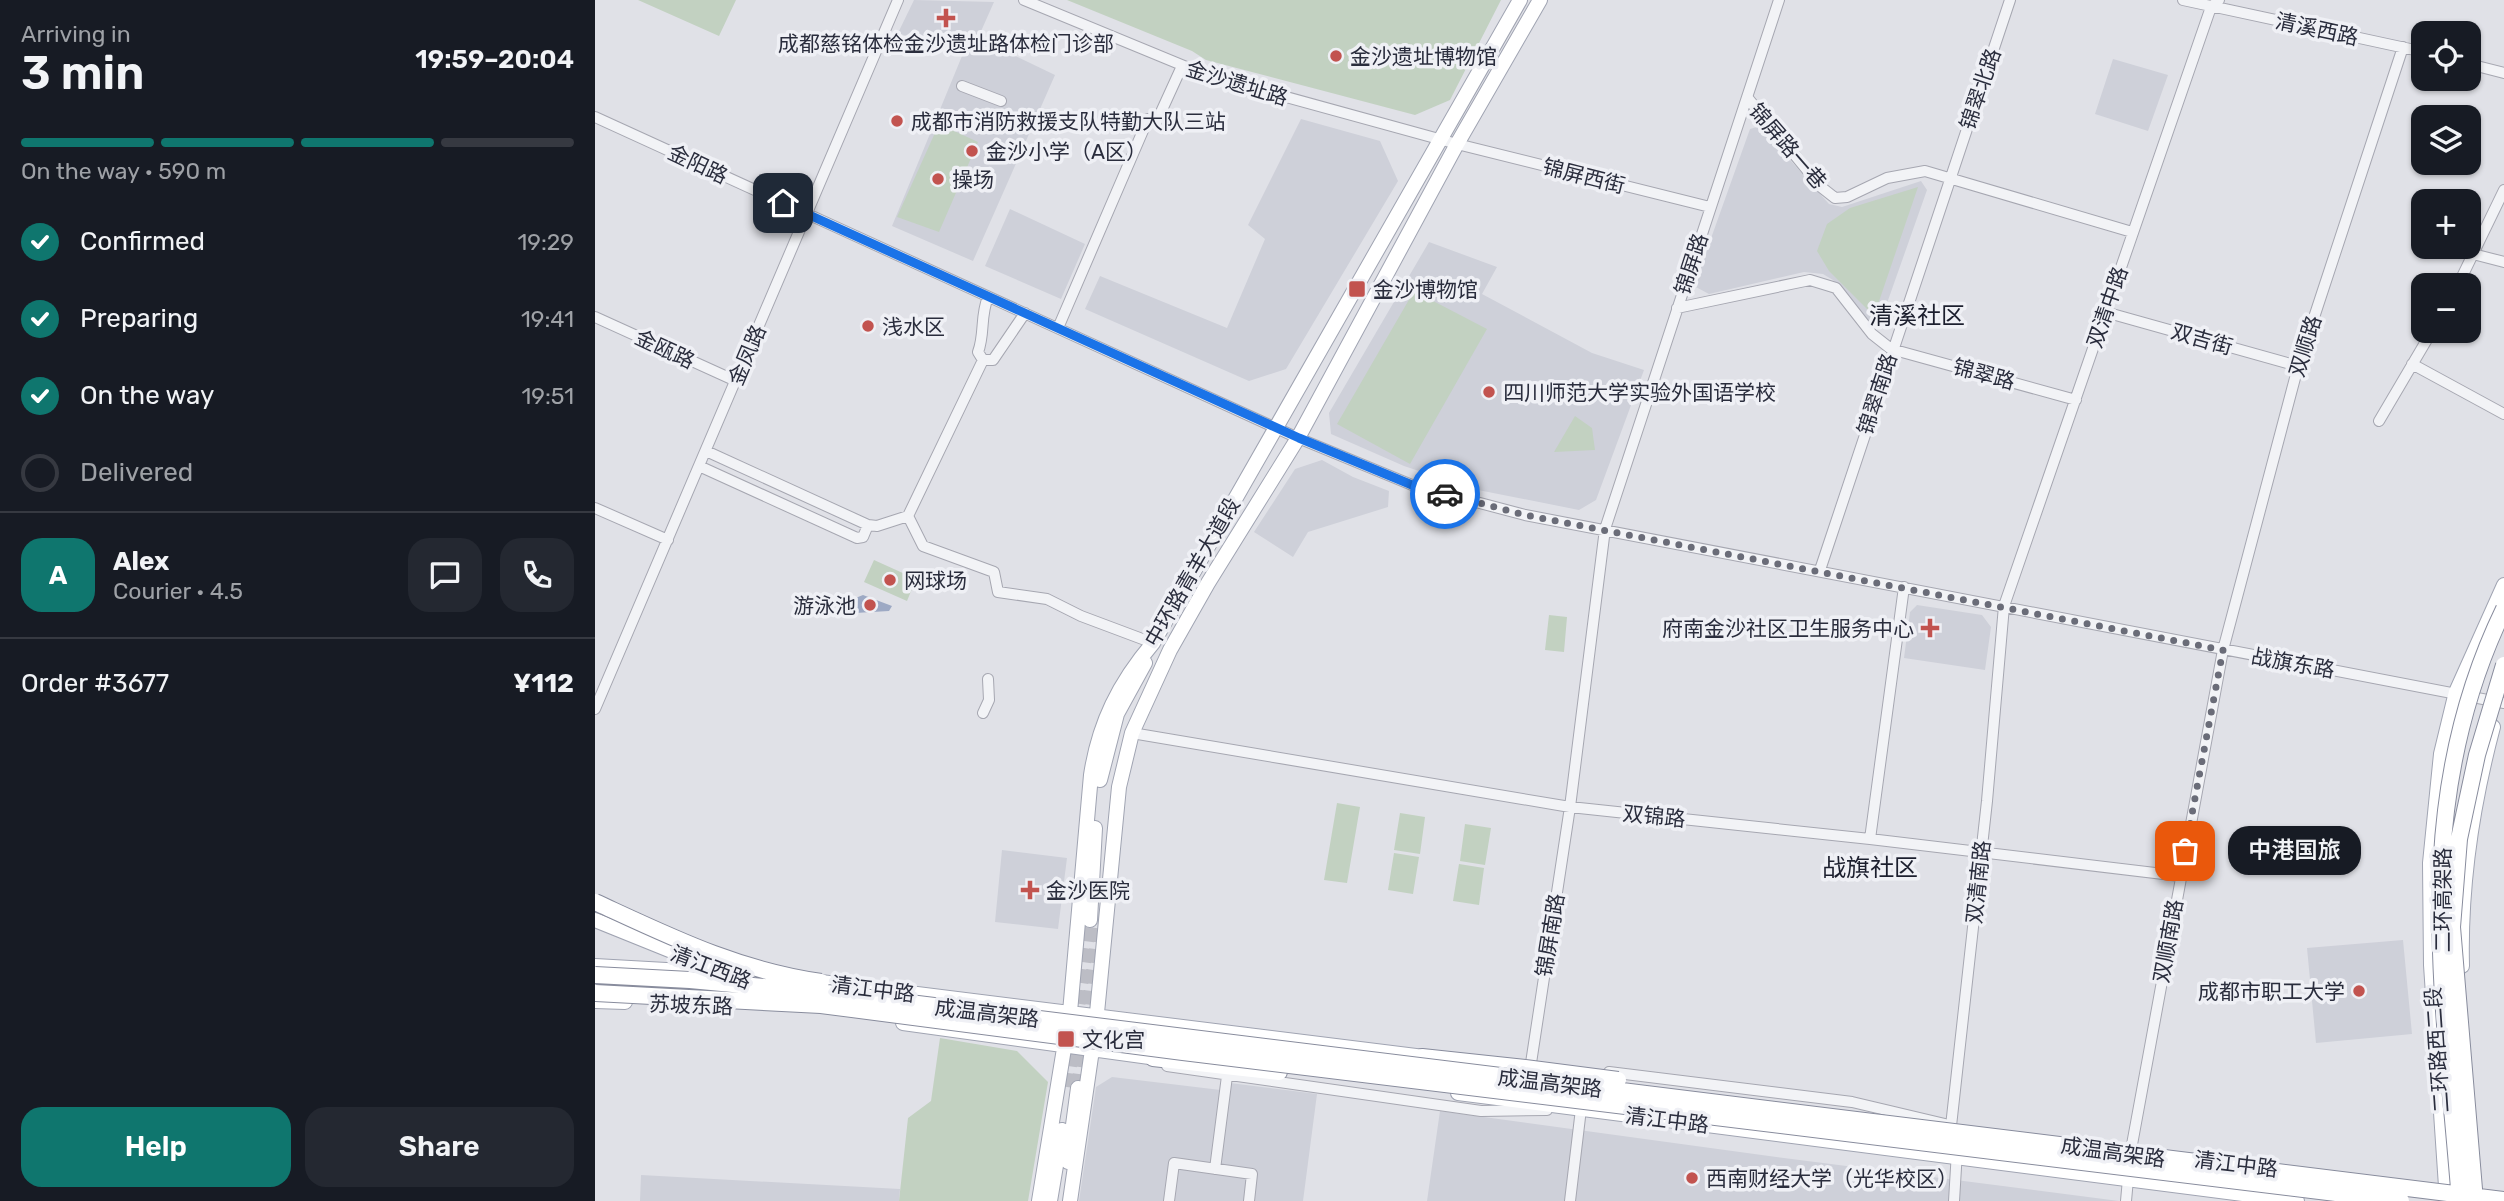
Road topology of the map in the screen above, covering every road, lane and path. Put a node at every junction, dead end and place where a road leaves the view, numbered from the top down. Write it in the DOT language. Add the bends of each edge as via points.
graph roads {
  1 [pos="898,0"];
  2 [pos="1024,0"];
  3 [pos="1520,0"];
  4 [pos="1540,0"];
  5 [pos="1779,0"];
  6 [pos="2010,0"];
  7 [pos="2183,0"];
  8 [pos="2215,4"];
  9 [pos="2403,47"];
  10 [pos="2411,49"];
  11 [pos="1182,66"];
  12 [pos="2481,67"];
  13 [pos="2504,73"];
  14 [pos="962,86"];
  15 [pos="1747,97"];
  16 [pos="1001,101"];
  17 [pos="595,117"];
  18 [pos="1450,142"];
  19 [pos="1949,178"];
  20 [pos="2504,190"];
  21 [pos="1710,207"];
  22 [pos="806,214"];
  23 [pos="2132,232"];
  24 [pos="2481,237"];
  25 [pos="2481,256"];
  26 [pos="2504,262"];
  27 [pos="988,296"];
  28 [pos="1677,308"];
  29 [pos="2105,312"];
  30 [pos="1025,313"];
  31 [pos="595,317"];
  32 [pos="1058,328"];
  33 [pos="2425,343"];
  34 [pos="1891,349"];
  35 [pos="983,360"];
  36 [pos="2412,364"];
  37 [pos="2298,366"];
  38 [pos="736,381"];
  39 [pos="2076,400"];
  40 [pos="2504,414"];
  41 [pos="2379,421"];
  42 [pos="1276,428"];
  43 [pos="1299,438"];
  44 [pos="706,451"];
  45 [pos="699,466"];
  46 [pos="595,508"];
  47 [pos="908,516"];
  48 [pos="868,525"];
  49 [pos="1605,529"];
  50 [pos="668,540"];
  51 [pos="1819,570"];
  52 [pos="2504,585"];
  53 [pos="1904,587"];
  54 [pos="2004,606"];
  55 [pos="2504,609"];
  56 [pos="1153,643"];
  57 [pos="1170,650"];
  58 [pos="2223,650"];
  59 [pos="2504,665"];
  60 [pos="988,679"];
  61 [pos="2456,692"];
  62 [pos="2503,699"];
  63 [pos="596,703"];
  64 [pos="983,713"];
  65 [pos="1132,733"];
  66 [pos="1570,807"];
  67 [pos="1870,839"];
  68 [pos="1981,852"];
  69 [pos="2180,876"];
  70 [pos="595,902"];
  71 [pos="595,908"];
  72 [pos="595,920"];
  73 [pos="595,966"];
  74 [pos="725,973"];
  75 [pos="595,975"];
  76 [pos="781,977"];
  77 [pos="595,993"];
  78 [pos="595,1001"];
  79 [pos="918,1004"];
  80 [pos="1070,1012"];
  81 [pos="829,1013"];
  82 [pos="1097,1016"];
  83 [pos="1065,1045"];
  84 [pos="1093,1050"];
  85 [pos="1110,1052"];
  86 [pos="1422,1057"];
  87 [pos="1153,1058"];
  88 [pos="1528,1066"];
  89 [pos="1227,1076"];
  90 [pos="1580,1107"];
  91 [pos="1914,1125"];
  92 [pos="1951,1126"];
  93 [pos="2131,1150"];
  94 [pos="1959,1157"];
  95 [pos="2103,1164"];
  96 [pos="1215,1169"];
  97 [pos="2128,1179"];
  98 [pos="2447,1196"];
  99 [pos="2504,1198"];
  100 [pos="2478,1199"];
  101 [pos="1039,1201"];
  102 [pos="1050,1201"];
  103 [pos="1061,1201"];
  104 [pos="1070,1201"];
  105 [pos="1169,1201"];
  106 [pos="1248,1201"];
  107 [pos="1570,1201"];
  108 [pos="1954,1201"];
  109 [pos="2126,1201"];
  110 [pos="2297,1201"];
  111 [pos="2318,1201"];
  112 [pos="2401,1201"];
  113 [pos="2460,1201"];
  1 -- 22 [label="street, 金凤路"];
  2 -- 11 [label="street, 金沙遗址路"];
  3 -- 18 [label="main road, 中环路青羊大道段"];
  4 -- 18 [label="main road, 中环路青羊大道段"];
  5 -- 15 [label="street, 锦屏路"];
  6 -- 19 [label="street, 锦翠北路"];
  7 -- 8 [label="street, 清溪西路"];
  8 -- 9 [label="street, 清溪西路"];
  8 -- 23 [label="street, 双清中路"];
  9 -- 10 [label="street, 清溪西路"];
  9 -- 37 [label="street, 双顺路"];
  11 -- 18 [label="street, 金沙遗址路"];
  11 -- 32 [label="street" via="1156,123 1148,119"];
  12 -- 13 [label="street"];
  14 -- 16 [label="street"];
  15 -- 19 [label="street, 锦屏路一巷" via="1835,198 1906,173 1925,171"];
  15 -- 21 [label="street, 锦屏路"];
  17 -- 22 [label="street, 金阳路"];
  18 -- 21 [label="street, 锦屏西街"];
  18 -- 42 [label="main road, 中环路青羊大道段"];
  18 -- 43 [label="main road, 中环路青羊大道段"];
  19 -- 23 [label="street"];
  19 -- 34 [label="street, 锦翠南路"];
  20 -- 24 [label="street"];
  21 -- 28 [label="street, 锦屏路"];
  22 -- 27 [label="street, 金阳路"];
  22 -- 38 [label="street, 金凤路"];
  23 -- 29 [label="street, 双清中路"];
  25 -- 26 [label="street"];
  27 -- 30 [label="street, 金阳路"];
  27 -- 35 [label="street" via="978,352"];
  28 -- 34 [label="street" via="1810,280 1836,288 1872,334"];
  28 -- 49 [label="street, 锦屏路"];
  29 -- 37 [label="street, 双吉街"];
  29 -- 39 [label="street, 双清中路"];
  30 -- 32 [label="street, 金阳路"];
  30 -- 35 [label="street" via="993,360"];
  31 -- 38 [label="street, 金瓯路"];
  32 -- 42 [label="street, 金阳路"];
  33 -- 36 [label="street"];
  34 -- 39 [label="street, 锦翠路"];
  34 -- 51 [label="street, 锦翠南路"];
  35 -- 47 [label="street"];
  36 -- 40 [label="street"];
  36 -- 41 [label="street"];
  37 -- 58 [label="street, 双顺路"];
  38 -- 44 [label="street, 金凤路"];
  39 -- 54 [label="street, 双清中路"];
  42 -- 43 [label="street, 金阳路"];
  42 -- 56 [label="main road, 中环路青羊大道段"];
  43 -- 49 [label="street, 金阳路" via="1412,485 1525,515"];
  43 -- 57 [label="main road, 中环路青羊大道段"];
  44 -- 45 [label="street, 金凤路"];
  44 -- 48 [label="street"];
  45 -- 48 [label="street" via="857,538 863,537"];
  45 -- 50 [label="street, 金凤路"];
  46 -- 50 [label="street"];
  47 -- 48 [label="street"];
  47 -- 56 [label="street" via="923,546 994,572 998,592 1047,599"];
  49 -- 51 [label="street, 战旗东路"];
  49 -- 66 [label="street, 锦屏路"];
  50 -- 63 [label="street, 金凤路"];
  51 -- 53 [label="street, 战旗东路"];
  52 -- 61 [label="main road, 二环路西二段"];
  53 -- 54 [label="street, 战旗东路"];
  53 -- 67 [label="street"];
  54 -- 58 [label="street, 战旗东路"];
  54 -- 68 [label="street, 双清南路"];
  55 -- 113 [label="highway, 二环高架路, bridge" via="2461,719 2443,824 2439,906"];
  56 -- 57 [label="main road" via="1117,714 1105,750 1097,806 1095,921 1115,758 1140,693"];
  56 -- 80 [label="main road, 中环路青羊大道段" via="1118,690 1095,749"];
  57 -- 65 [label="main road, 中环路青羊大道段"];
  58 -- 61 [label="street, 战旗东路"];
  58 -- 69 [label="street, 双顺南路"];
  59 -- 100 [label="highway, 二环高架路, bridge" via="2483,730 2465,811 2455,868 2452,927"];
  60 -- 64 [label="street" via="989,700"];
  61 -- 62 [label="street, 战旗东路"];
  61 -- 98 [label="main road, 二环路西二段" via="2441,754 2430,863 2431,965"];
  62 -- 100 [label="main road, 二环路西二段" via="2474,806 2462,903 2463,1007"];
  65 -- 66 [label="street, 双锦路"];
  65 -- 82 [label="main road, 中环路青羊大道段" via="1119,787"];
  66 -- 67 [label="street, 双锦路"];
  66 -- 88 [label="street, 锦屏南路"];
  67 -- 68 [label="street, 双锦路"];
  68 -- 69 [label="street, 双锦路"];
  68 -- 92 [label="street, 双清南路"];
  69 -- 93 [label="street, 双顺南路"];
  70 -- 79 [label="highway, bridge" via="709,955 764,973 862,988"];
  71 -- 76 [label="main road, 清江西路" via="701,954"];
  72 -- 74 [label="main road, 清江西路"];
  73 -- 74 [label="main road, 苏坡东路"];
  74 -- 76 [label="main road, 苏坡东路"];
  74 -- 81 [label="main road, 清江西路"];
  75 -- 79 [label="highway, 成温高架路, bridge" via="690,980"];
  76 -- 80 [label="main road, 清江中路"];
  77 -- 90 [label="highway, 成温高架路, bridge" via="821,1005"];
  78 -- 81 [label="main road, 苏坡东路"];
  79 -- 91 [label="highway, 成温高架路, bridge"];
  80 -- 82 [label="main road, 清江中路"];
  80 -- 83 [label="main road, 中环路青羊大道段"];
  81 -- 83 [label="main road, 清江中路"];
  82 -- 84 [label="main road, 中环路青羊大道段"];
  82 -- 86 [label="main road, 清江中路"];
  83 -- 84 [label="main road, 清江中路"];
  83 -- 101 [label="main road, 中环路青羊大道段"];
  84 -- 85 [label="main road, 清江中路"];
  84 -- 104 [label="main road, 中环路青羊大道段"];
  85 -- 87 [label="main road, 清江中路"];
  85 -- 89 [label="street"];
  86 -- 88 [label="highway"];
  86 -- 92 [label="main road, 清江中路" via="1530,1075"];
  87 -- 90 [label="highway, bridge"];
  87 -- 90 [label="main road, 清江中路"];
  88 -- 91 [label="highway, bridge" via="1793,1102"];
  88 -- 92 [label="street, 清江中路" via="1852,1101"];
  89 -- 90 [label="street" via="1481,1111"];
  89 -- 96 [label="street"];
  90 -- 94 [label="main road, 清江中路"];
  90 -- 95 [label="highway, 成温高架路, bridge"];
  90 -- 107 [label="street"];
  91 -- 99 [label="highway, 成温高架路, bridge"];
  92 -- 93 [label="main road, 清江中路"];
  92 -- 94 [label="street, 双清南路"];
  93 -- 98 [label="main road, 清江中路"];
  94 -- 97 [label="main road, 清江中路"];
  94 -- 108 [label="street"];
  95 -- 111 [label="highway, bridge" via="2149,1180"];
  95 -- 112 [label="highway, 成温高架路, bridge"];
  96 -- 105 [label="street" via="1174,1163"];
  96 -- 106 [label="street" via="1252,1174"];
  97 -- 109 [label="street"];
  97 -- 110 [label="main road, 清江中路"];
  98 -- 100 [label="main road, 清江中路"];
  99 -- 100 [label="main road, 清江中路"];
  102 -- 103 [label="main road" via="1072,1088"];
}
